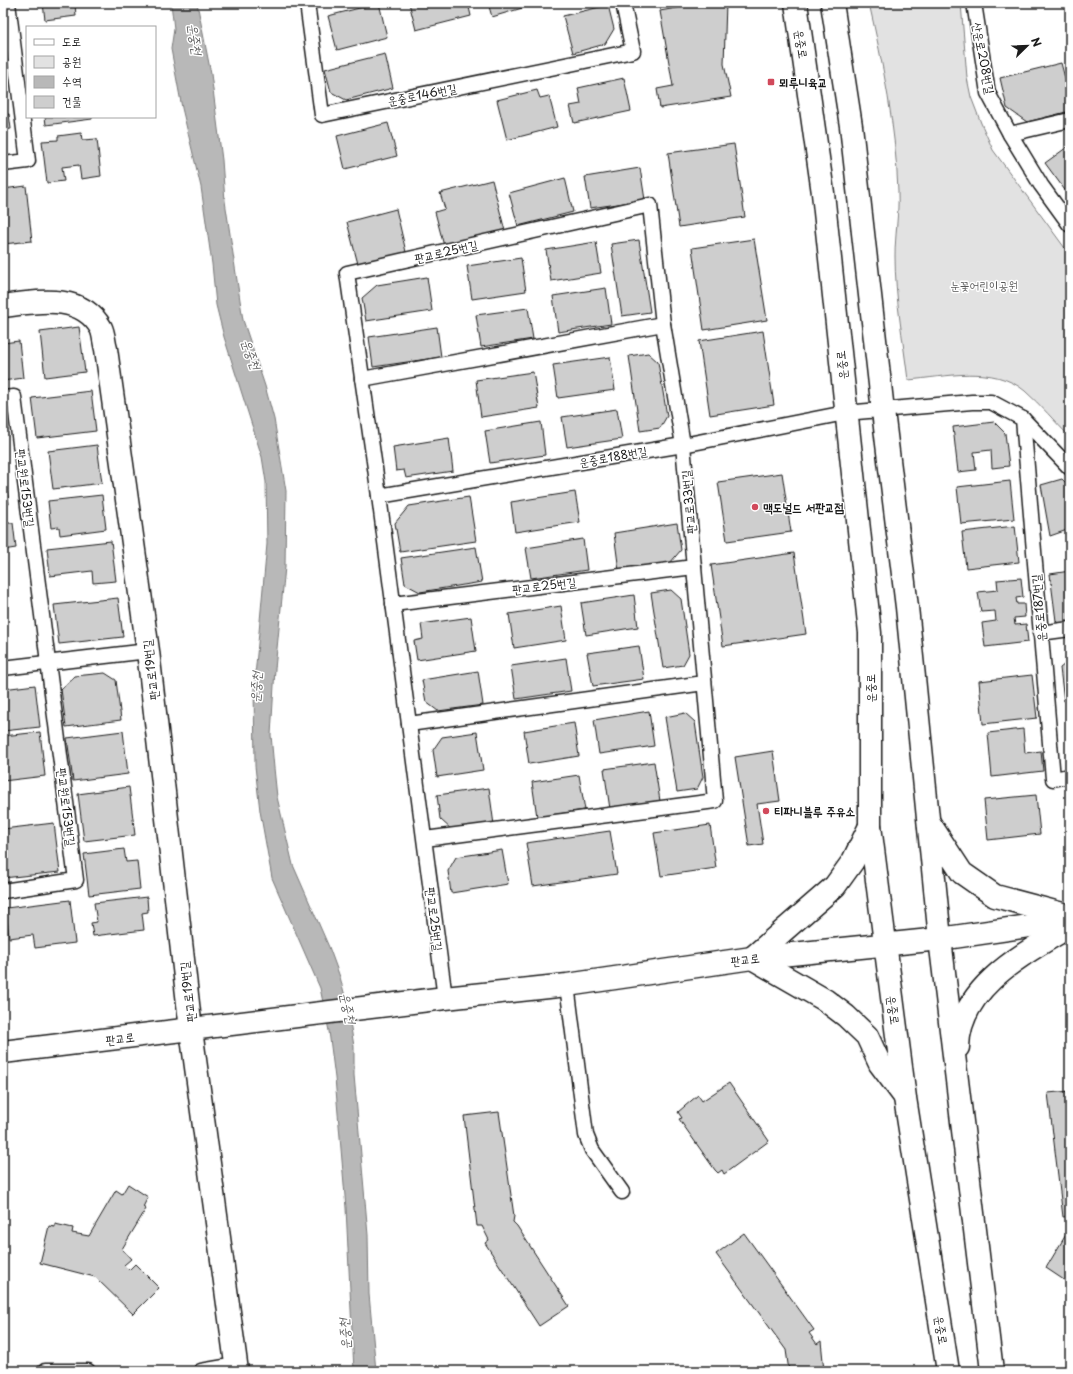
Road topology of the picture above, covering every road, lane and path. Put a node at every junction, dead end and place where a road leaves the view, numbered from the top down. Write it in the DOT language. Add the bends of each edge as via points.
graph roads {
  1 [pos="8,3"];
  2 [pos="307,3"];
  3 [pos="622,3"];
  4 [pos="796,3"];
  5 [pos="832,3"];
  6 [pos="974,3"];
  7 [pos="1070,120"];
  8 [pos="1010,134"];
  9 [pos="3,164"];
  10 [pos="650,205"];
  11 [pos="1070,225"];
  12 [pos="3,306"];
  13 [pos="663,324"];
  14 [pos="362,379"];
  15 [pos="3,398"];
  16 [pos="883,410"];
  17 [pos="845,413"];
  18 [pos="1023,420"];
  19 [pos="683,445"];
  20 [pos="1070,468"];
  21 [pos="379,496"];
  22 [pos="694,567"];
  23 [pos="393,604"];
  24 [pos="1070,629"];
  25 [pos="1040,633"];
  26 [pos="148,651"];
  27 [pos="49,661"];
  28 [pos="3,668"];
  29 [pos="704,683"];
  30 [pos="409,724"];
  31 [pos="1070,776"];
  32 [pos="928,821"];
  33 [pos="870,826"];
  34 [pos="425,839"];
  35 [pos="3,891"];
  36 [pos="1070,916"];
  37 [pos="1070,920"];
  38 [pos="1070,926"];
  39 [pos="940,938"];
  40 [pos="885,945"];
  41 [pos="752,958"];
  42 [pos="567,985"];
  43 [pos="445,998"];
  44 [pos="191,1030"];
  45 [pos="3,1052"];
  46 [pos="957,1082"];
  47 [pos="905,1098"];
  48 [pos="622,1192"];
  49 [pos="237,1368"];
  50 [pos="45,1371"];
  51 [pos="88,1371"];
  52 [pos="201,1371"];
  53 [pos="948,1371"];
  54 [pos="992,1371"];
  1 -- 9 [label="lane" via="28,160"];
  2 -- 3 [label="lane, 운중로146번길" via="322,115 633,51"];
  4 -- 17 [label="main road, 운중로" via="823,193"];
  5 -- 16 [label="main road" via="851,126"];
  6 -- 8 [label="lane, 산운로208번길" via="988,93"];
  7 -- 8 [label="lane"];
  8 -- 11 [label="lane, 산운로208번길"];
  10 -- 13 [label="lane, 판교로33번길"];
  10 -- 14 [label="lane, 판교로25번길" via="347,273"];
  12 -- 26 [label="main road, 판교로19번길" via="58,301 75,305 90,315 101,328"];
  13 -- 14 [label="lane"];
  13 -- 19 [label="lane, 판교로33번길"];
  14 -- 21 [label="lane, 판교로25번길"];
  15 -- 27 [label="lane, 판교원로153번길" via="14,397"];
  16 -- 17 [label="lane"];
  16 -- 18 [label="lane" via="991,402"];
  16 -- 32 [label="main road" via="907,607"];
  17 -- 19 [label="lane, 운중로188번길"];
  17 -- 33 [label="main road, 운중로" via="870,633"];
  18 -- 20 [label="lane"];
  18 -- 25 [label="lane, 운중로187번길"];
  19 -- 21 [label="lane, 운중로188번길"];
  19 -- 22 [label="lane, 판교로33번길"];
  21 -- 23 [label="lane, 판교로25번길"];
  22 -- 23 [label="lane, 판교로25번길"];
  22 -- 29 [label="lane, 판교로33번길"];
  23 -- 30 [label="lane, 판교로25번길"];
  24 -- 25 [label="lane"];
  25 -- 31 [label="lane, 운중로187번길" via="1053,779"];
  26 -- 27 [label="lane"];
  26 -- 44 [label="main road, 판교로19번길"];
  27 -- 28 [label="lane"];
  27 -- 35 [label="lane, 판교원로153번길" via="76,880"];
  29 -- 30 [label="lane"];
  29 -- 34 [label="lane, 판교로33번길" via="715,801"];
  30 -- 34 [label="lane, 판교로25번길"];
  32 -- 36 [label="main road" via="962,872 995,896"];
  32 -- 39 [label="main road"];
  33 -- 40 [label="main road, 운중로"];
  33 -- 41 [label="main road" via="852,861 835,886 811,904"];
  34 -- 43 [label="lane, 판교로25번길"];
  37 -- 39 [label="main road, 판교로"];
  38 -- 46 [label="main road" via="1014,960 986,984 971,1005 958,1036"];
  39 -- 40 [label="main road, 판교로"];
  39 -- 46 [label="main road"];
  40 -- 41 [label="main road, 판교로"];
  40 -- 47 [label="main road, 운중로"];
  41 -- 42 [label="main road, 판교로"];
  41 -- 47 [label="main road" via="824,1000 846,1016 867,1036 880,1064"];
  42 -- 43 [label="main road, 판교로"];
  42 -- 48 [label="lane" via="586,1135 592,1150"];
  43 -- 44 [label="main road, 판교로"];
  44 -- 45 [label="main road, 판교로"];
  44 -- 49 [label="main road, 판교로19번길"];
  46 -- 54 [label="main road"];
  47 -- 53 [label="main road, 운중로"];
  49 -- 52 [label="lane"];
  50 -- 51 [label="lane"];
}
